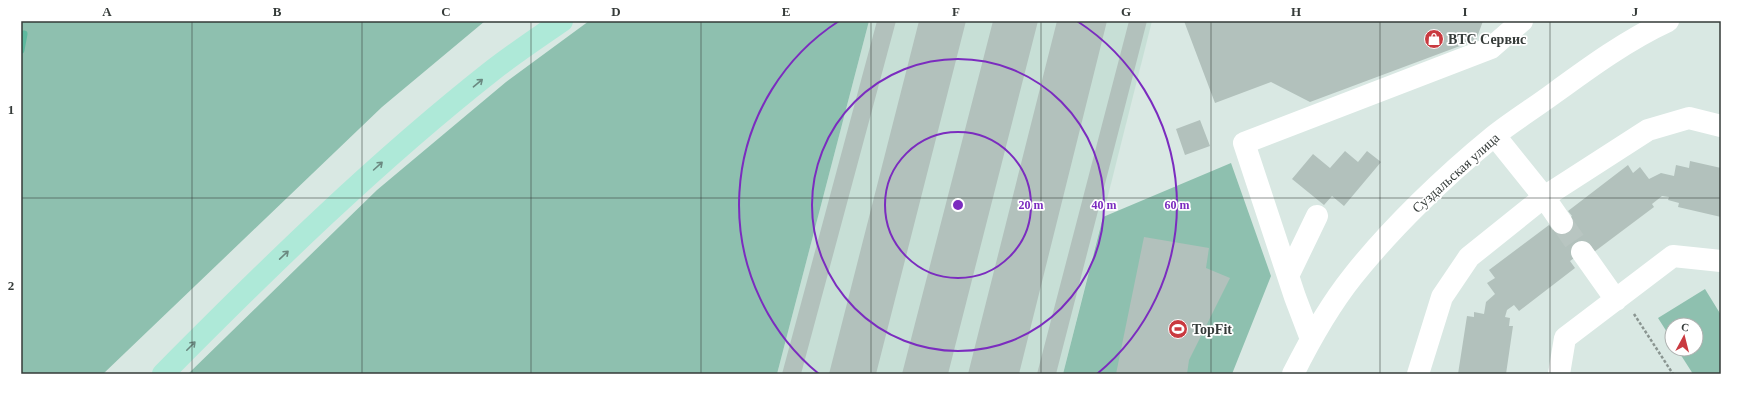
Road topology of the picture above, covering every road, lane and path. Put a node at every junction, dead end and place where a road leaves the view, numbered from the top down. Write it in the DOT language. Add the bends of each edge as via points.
graph roads {
  1 [pos="562,21"];
  2 [pos="1522,21"];
  3 [pos="1668,21"];
  4 [pos="1721,126"];
  5 [pos="1495,136"];
  6 [pos="1544,197"];
  7 [pos="1317,216"];
  8 [pos="1562,223"];
  9 [pos="1582,252"];
  10 [pos="1721,261"];
  11 [pos="1288,276"];
  12 [pos="1618,297"];
  13 [pos="1311,339"];
  14 [pos="163,374"];
  15 [pos="1293,374"];
  16 [pos="1418,374"];
  17 [pos="1559,374"];
  18 [pos="1673,374"];
  14 -- 1 [label="main road, one-way" via="228,308 378,166 494,70"];
  2 -- 11 [label="street" via="1491,48 1244,143"];
  3 -- 5 [label="street, Суздальская улица" via="1646,31"];
  4 -- 6 [label="street" via="1689,118 1648,130"];
  5 -- 6 [label="street"];
  5 -- 13 [label="street, Суздальская улица" via="1390,234 1353,277"];
  6 -- 8 [label="street"];
  6 -- 16 [label="street" via="1469,257 1442,298"];
  7 -- 11 [label="street"];
  9 -- 12 [label="street"];
  10 -- 12 [label="street" via="1673,256"];
  11 -- 13 [label="street"];
  12 -- 17 [label="street" via="1565,338"];
  12 -- 18 [label="path"];
  13 -- 15 [label="street, Суздальская улица"];
}
